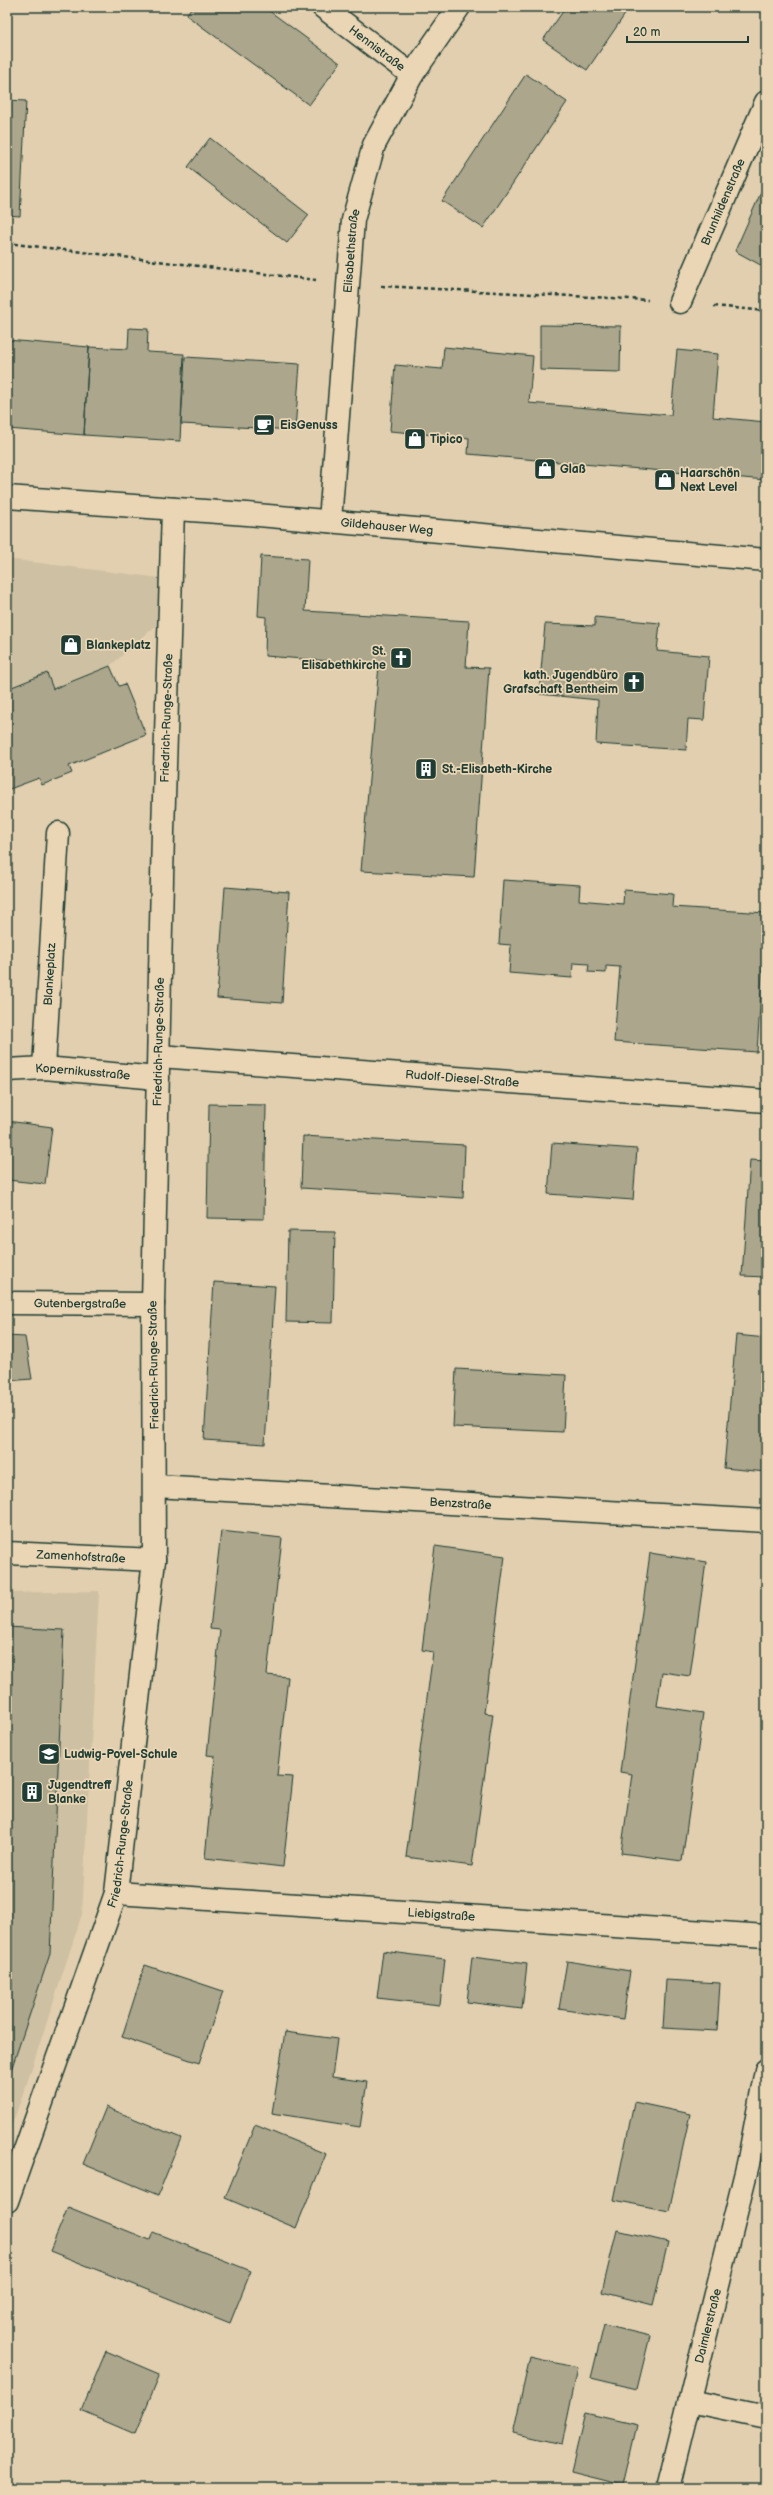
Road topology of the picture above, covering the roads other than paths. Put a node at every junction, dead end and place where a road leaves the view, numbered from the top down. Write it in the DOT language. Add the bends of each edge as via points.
graph roads {
  1 [pos="323,7"];
  2 [pos="459,7"];
  3 [pos="412,75"];
  4 [pos="766,102"];
  5 [pos="680,302"];
  6 [pos="7,497"];
  7 [pos="173,509"];
  8 [pos="330,521"];
  9 [pos="766,560"];
  10 [pos="58,833"];
  11 [pos="159,1056"];
  12 [pos="44,1068"];
  13 [pos="7,1070"];
  14 [pos="158,1078"];
  15 [pos="766,1101"];
  16 [pos="7,1303"];
  17 [pos="153,1304"];
  18 [pos="155,1486"];
  19 [pos="766,1521"];
  20 [pos="7,1553"];
  21 [pos="154,1560"];
  22 [pos="116,1893"];
  23 [pos="766,1936"];
  24 [pos="766,2070"];
  25 [pos="757,2166"];
  26 [pos="7,2201"];
  27 [pos="690,2401"];
  28 [pos="766,2417"];
  29 [pos="668,2488"];
  1 -- 3 [label="street, Hennistraße"];
  2 -- 3 [label="street, Elisabethstraße"];
  3 -- 8 [label="street, Elisabethstraße" via="374,145 353,220 346,284"];
  4 -- 5 [label="street, Brunhildenstraße"];
  6 -- 7 [label="street, Gildehauser Weg"];
  7 -- 8 [label="street, Gildehauser Weg"];
  7 -- 11 [label="street, Friedrich-Runge-Straße"];
  8 -- 9 [label="street, Gildehauser Weg"];
  10 -- 12 [label="street, Blankeplatz"];
  11 -- 14 [label="street, Friedrich-Runge-Straße"];
  11 -- 15 [label="street, Rudolf-Diesel-Straße"];
  12 -- 13 [label="street, Kopernikusstraße"];
  12 -- 14 [label="street, Kopernikusstraße"];
  14 -- 17 [label="street, Friedrich-Runge-Straße"];
  16 -- 17 [label="street, Gutenbergstraße"];
  17 -- 18 [label="street, Friedrich-Runge-Straße"];
  18 -- 19 [label="street, Benzstraße"];
  18 -- 21 [label="street, Friedrich-Runge-Straße"];
  20 -- 21 [label="street, Zamenhofstraße"];
  21 -- 22 [label="street, Friedrich-Runge-Straße"];
  22 -- 23 [label="street, Liebigstraße"];
  22 -- 26 [label="street, Friedrich-Runge-Straße"];
  24 -- 25 [label="street, Daimlerstraße"];
  25 -- 27 [label="street, Daimlerstraße"];
  27 -- 28 [label="street"];
  27 -- 29 [label="street, Daimlerstraße"];
}
